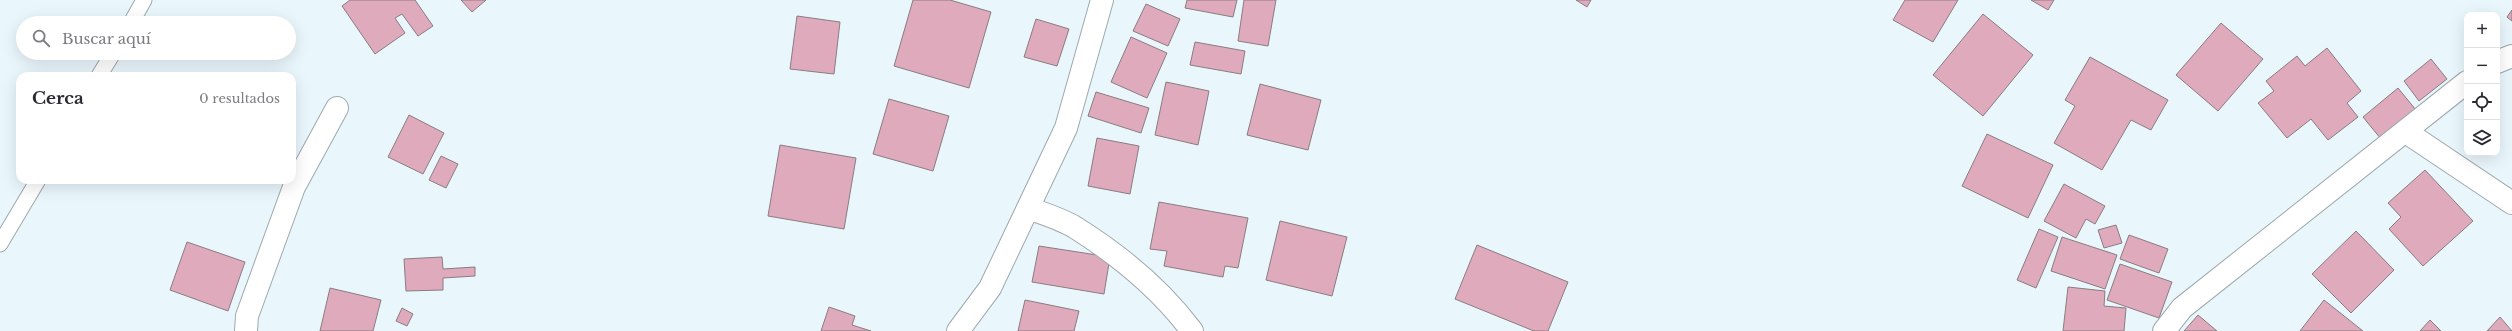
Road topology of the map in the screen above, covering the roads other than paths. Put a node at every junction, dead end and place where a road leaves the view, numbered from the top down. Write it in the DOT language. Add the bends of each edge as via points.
graph roads {
  1 [pos="144,0"];
  2 [pos="1102,0"];
  3 [pos="135,16"];
  4 [pos="2512,56"];
  5 [pos="109,60"];
  6 [pos="2500,61"];
  7 [pos="101,72"];
  8 [pos="2465,84"];
  9 [pos="337,108"];
  10 [pos="2406,132"];
  11 [pos="296,183"];
  12 [pos="36,184"];
  13 [pos="296,184"];
  14 [pos="2512,203"];
  15 [pos="1028,208"];
  16 [pos="0,244"];
  17 [pos="246,331"];
  18 [pos="958,331"];
  19 [pos="1192,331"];
  20 [pos="2164,331"];
  1 -- 3 [label="lane"];
  2 -- 15 [label="street" via="1066,128"];
  4 -- 6 [label="street"];
  5 -- 7 [label="lane"];
  8 -- 10 [label="street"];
  9 -- 11 [label="street"];
  10 -- 14 [label="street"];
  10 -- 20 [label="street" via="2182,308"];
  12 -- 16 [label="lane"];
  13 -- 17 [label="street" via="247,316"];
  15 -- 18 [label="street" via="990,288"];
  15 -- 19 [label="street" via="1075,227 1126,264 1175,309"];
}
